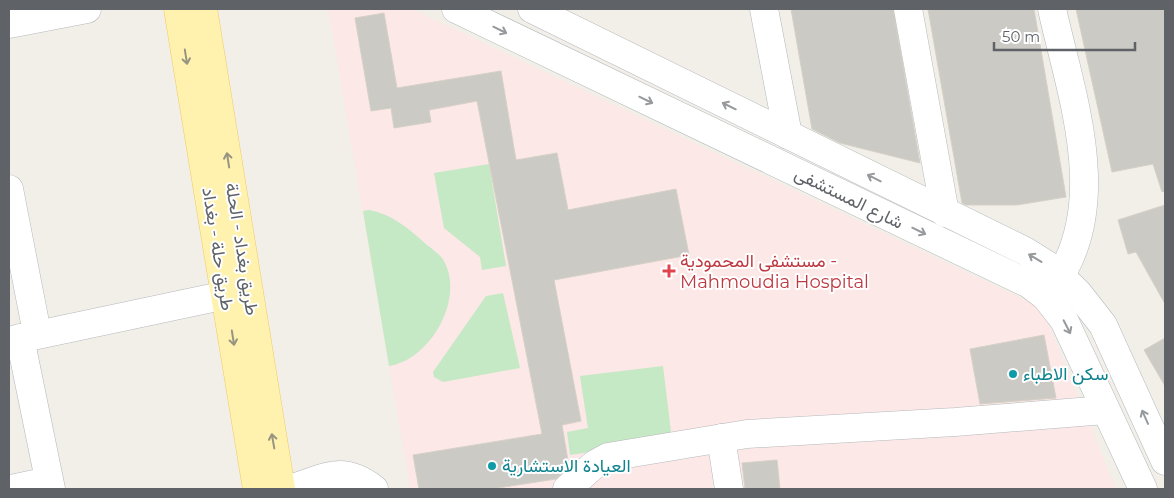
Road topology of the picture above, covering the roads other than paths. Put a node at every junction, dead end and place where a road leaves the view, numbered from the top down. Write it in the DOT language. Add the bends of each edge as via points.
graph roads {
  1 [pos="87,9"];
  2 [pos="178,9"];
  3 [pos="203,9"];
  4 [pos="456,9"];
  5 [pos="532,9"];
  6 [pos="764,9"];
  7 [pos="908,9"];
  8 [pos="1052,9"];
  9 [pos="9,24"];
  10 [pos="788,135"];
  11 [pos="9,189"];
  12 [pos="945,213"];
  13 [pos="1053,287"];
  14 [pos="226,295"];
  15 [pos="22,337"];
  16 [pos="1105,410"];
  17 [pos="722,438"];
  18 [pos="1165,461"];
  19 [pos="50,485"];
  20 [pos="12,489"];
  21 [pos="257,489"];
  22 [pos="281,489"];
  23 [pos="290,489"];
  24 [pos="374,489"];
  25 [pos="568,489"];
  26 [pos="729,489"];
  27 [pos="1143,489"];
  1 -- 9 [label="street"];
  2 -- 14 [label="main road, طريق حلة - بغداد, one-way"];
  22 -- 3 [label="main road, طريق بغداد - الحلة, one-way"];
  4 -- 13 [label="street, شارع المستشفى, one-way" via="1029,284"];
  10 -- 5 [label="street, شارع المستشفى, one-way"];
  6 -- 10 [label="street"];
  7 -- 12 [label="street"];
  8 -- 13 [label="street" via="1078,126 1085,183 1078,239"];
  12 -- 10 [label="street, شارع المستشفى, one-way"];
  11 -- 15 [label="street"];
  13 -- 12 [label="street, شارع المستشفى, one-way" via="1025,252"];
  13 -- 16 [label="street, شارع المستشفى, one-way" via="1058,312"];
  18 -- 13 [label="street, شارع المستشفى, one-way" via="1103,324 1078,293"];
  14 -- 15 [label="street"];
  14 -- 21 [label="main road, طريق حلة - بغداد, one-way"];
  15 -- 19 [label="street"];
  16 -- 17 [label="street"];
  16 -- 27 [label="street, شارع المستشفى"];
  17 -- 25 [label="street" via="608,457 595,464"];
  17 -- 26 [label="street"];
  19 -- 20 [label="street"];
  23 -- 24 [label="street" via="346,474"];
}
